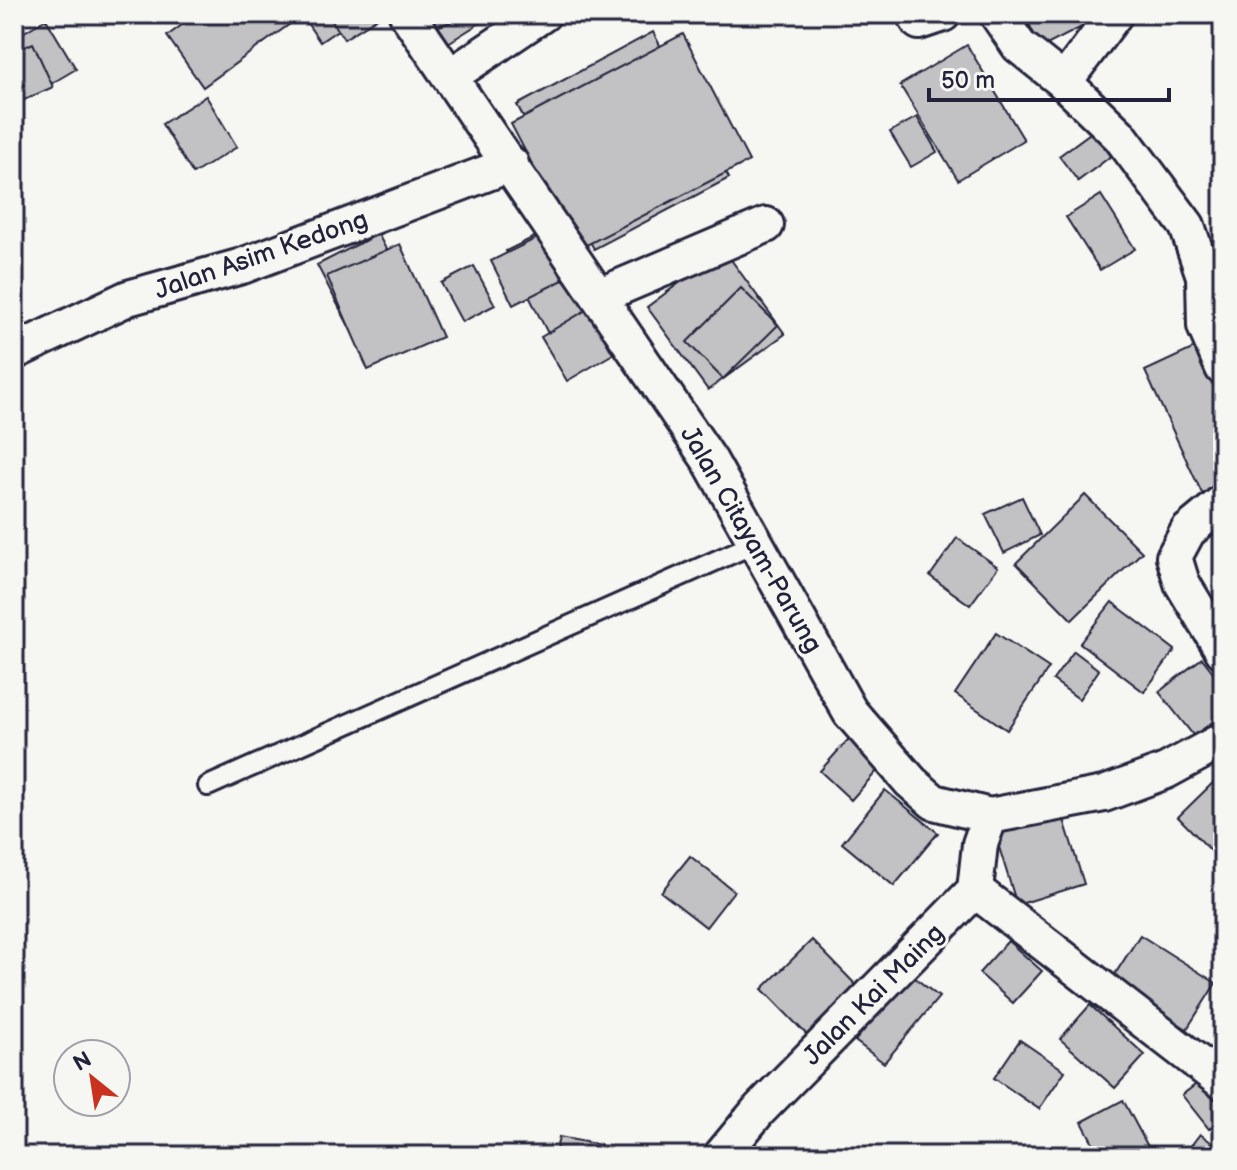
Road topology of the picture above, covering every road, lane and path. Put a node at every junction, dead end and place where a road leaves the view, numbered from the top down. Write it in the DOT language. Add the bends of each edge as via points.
graph roads {
  1 [pos="407,14"];
  2 [pos="543,14"];
  3 [pos="914,14"];
  4 [pos="943,14"];
  5 [pos="997,14"];
  6 [pos="1115,14"];
  7 [pos="452,75"];
  8 [pos="1064,82"];
  9 [pos="511,164"];
  10 [pos="766,225"];
  11 [pos="599,296"];
  12 [pos="14,352"];
  13 [pos="1223,368"];
  14 [pos="1223,502"];
  15 [pos="758,542"];
  16 [pos="1223,651"];
  17 [pos="1223,740"];
  18 [pos="208,786"];
  19 [pos="990,816"];
  20 [pos="975,890"];
  21 [pos="1223,1082"];
  22 [pos="721,1156"];
  1 -- 7 [label="street, Jalan Citayam-Parung"];
  2 -- 7 [label="street"];
  3 -- 4 [label="street" via="919,22"];
  5 -- 8 [label="street" via="1019,46"];
  6 -- 8 [label="street"];
  7 -- 9 [label="street, Jalan Citayam-Parung"];
  8 -- 13 [label="street" via="1120,136 1187,226 1204,276 1205,326"];
  9 -- 11 [label="street, Jalan Citayam-Parung"];
  9 -- 12 [label="street, Jalan Asim Kedong" via="242,266 128,298"];
  10 -- 11 [label="street"];
  11 -- 15 [label="street, Jalan Citayam-Parung"];
  14 -- 16 [label="street" via="1188,531 1174,557 1182,583"];
  15 -- 18 [label="lane"];
  15 -- 19 [label="street, Jalan Citayam-Parung" via="850,712 881,752 934,802"];
  17 -- 19 [label="street, Jalan Citayam-Parung" via="1166,771 1104,794"];
  19 -- 20 [label="street" via="980,844"];
  20 -- 21 [label="street"];
  20 -- 22 [label="street, Jalan Kai Maing" via="759,1110"];
}
